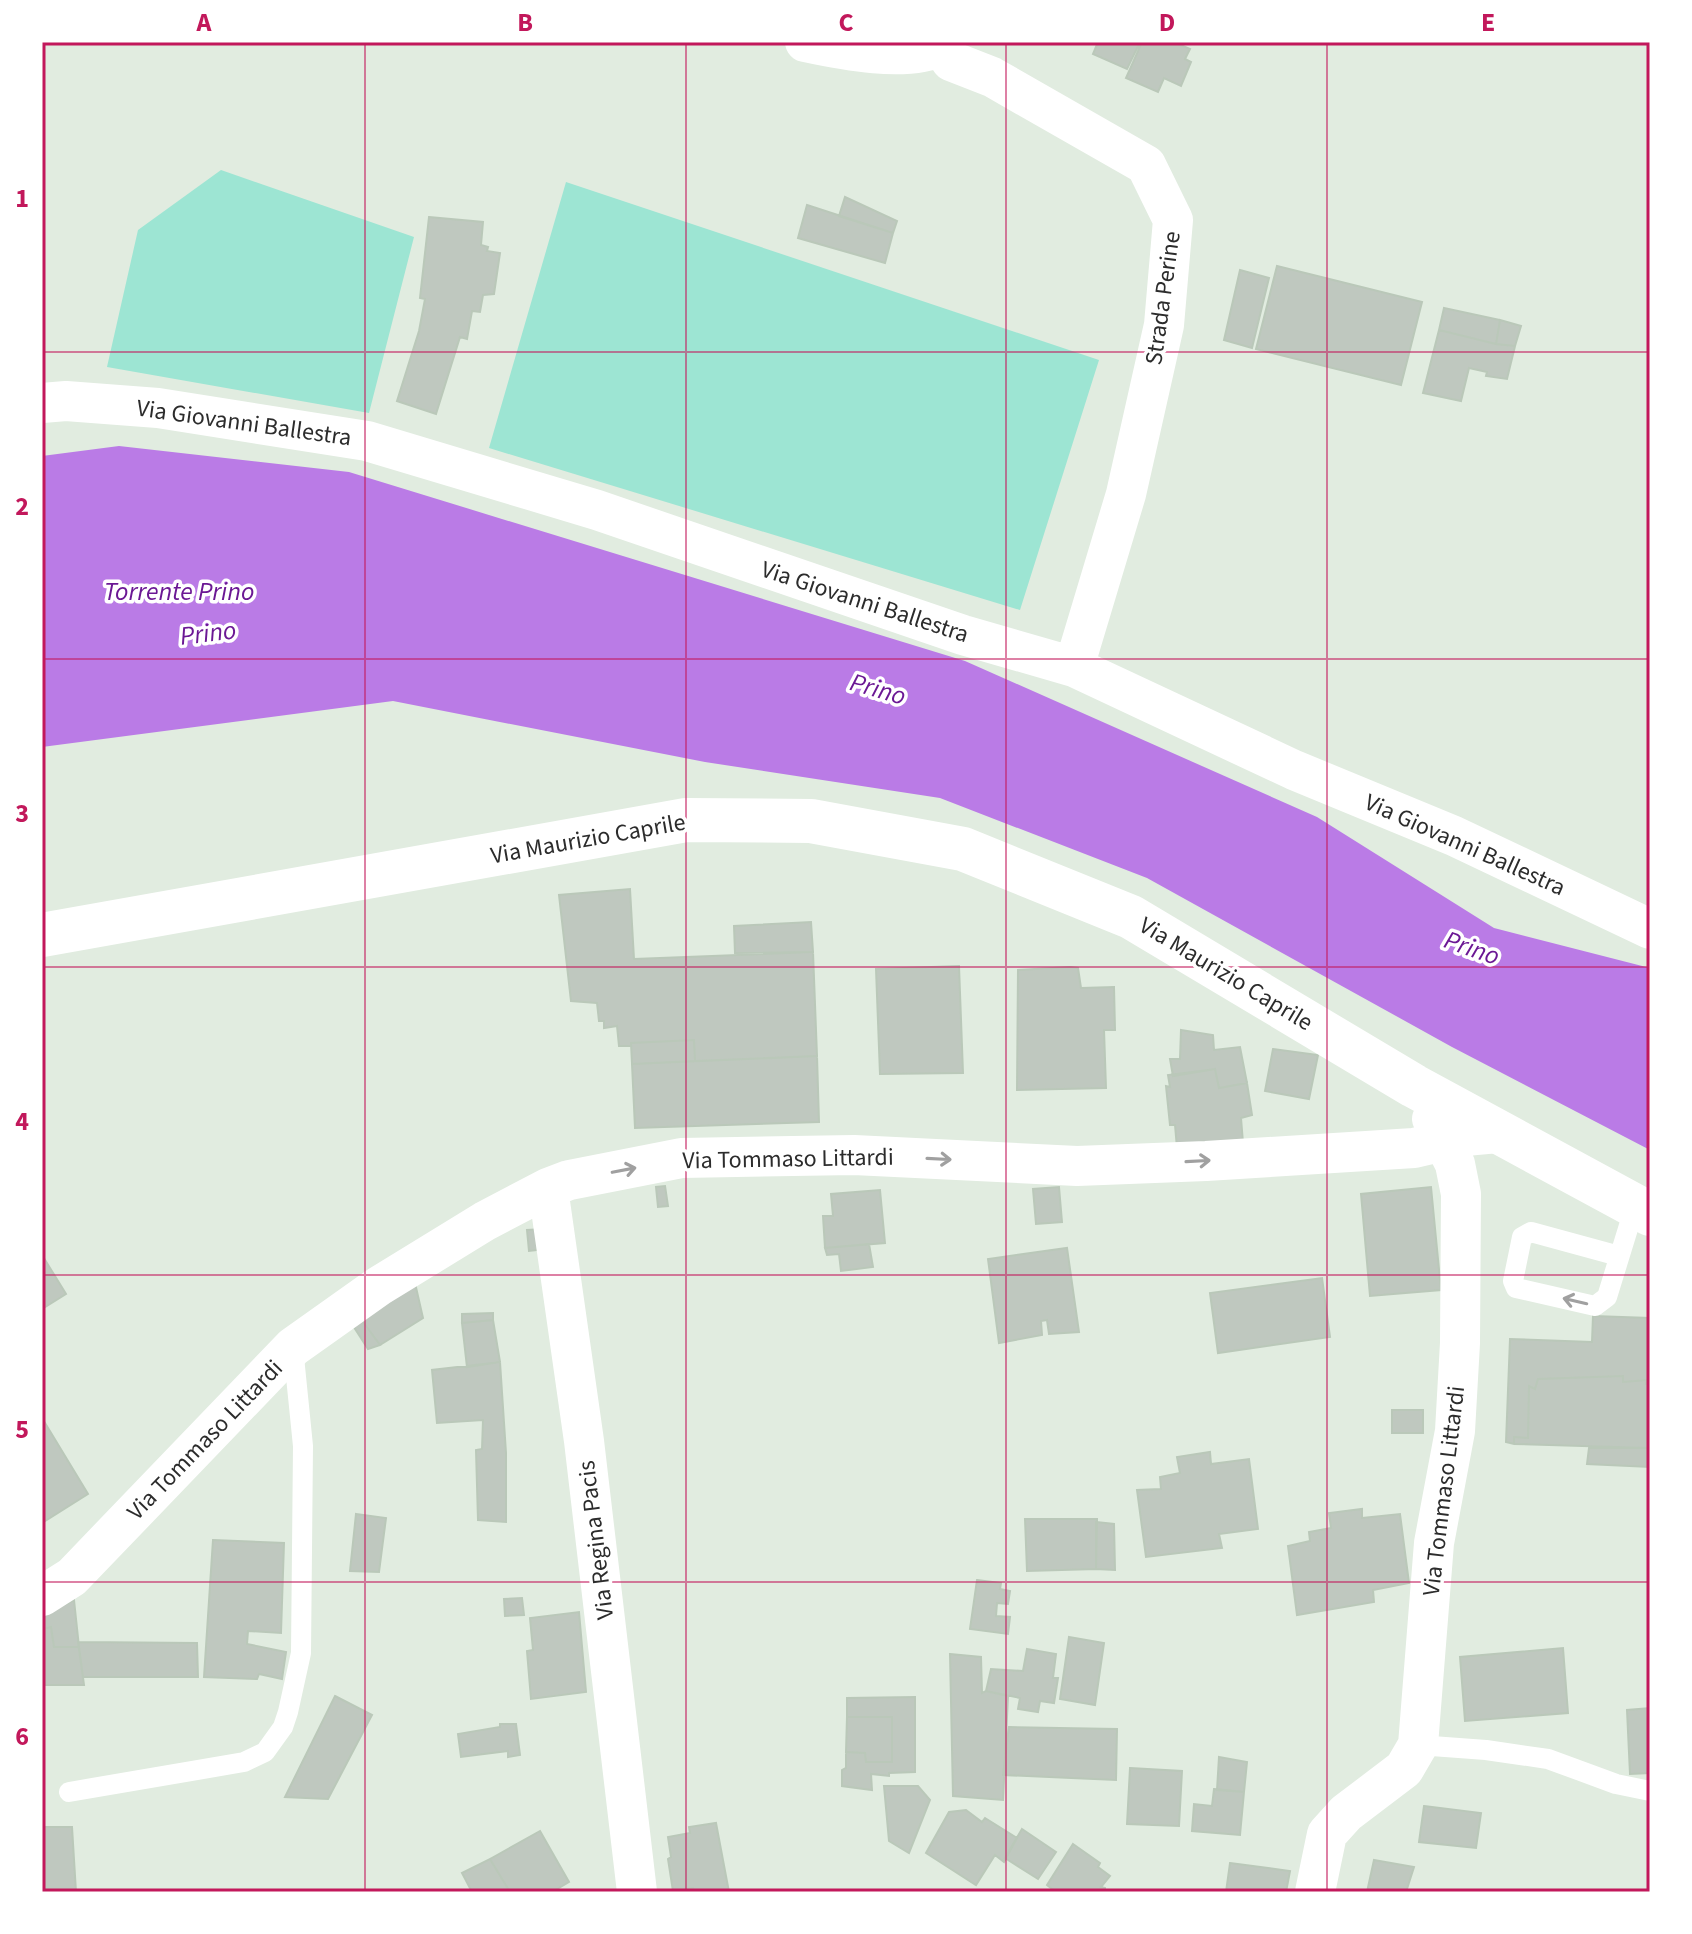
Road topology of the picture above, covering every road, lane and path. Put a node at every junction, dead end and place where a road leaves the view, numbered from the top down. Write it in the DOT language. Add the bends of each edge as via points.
graph roads {
  1 [pos="805,42"];
  2 [pos="942,44"];
  3 [pos="42,403"];
  4 [pos="1074,667"];
  5 [pos="1650,929"];
  6 [pos="42,935"];
  7 [pos="1414,1086"];
  8 [pos="1498,1133"];
  9 [pos="1445,1143"];
  10 [pos="548,1188"];
  11 [pos="1642,1210"];
  12 [pos="1619,1256"];
  13 [pos="293,1347"];
  14 [pos="42,1596"];
  15 [pos="1418,1745"];
  16 [pos="1650,1791"];
  17 [pos="69,1792"];
  18 [pos="637,1892"];
  19 [pos="1315,1892"];
  1 -- 2 [label="street, Strada Perine" via="855,53 928,53"];
  2 -- 4 [label="street, Strada Perine" via="951,61 992,77 1146,165 1173,220 1164,325 1130,479"];
  3 -- 4 [label="street, Via Giovanni Ballestra" via="158,408 386,445"];
  4 -- 5 [label="street, Via Giovanni Ballestra"];
  6 -- 7 [label="main road, Via Maurizio Caprile" via="686,820 811,821 963,849 1131,917"];
  7 -- 8 [label="main road, Via Maurizio Caprile"];
  7 -- 9 [label="street"];
  8 -- 9 [label="street, Via Tommaso Littardi"];
  8 -- 11 [label="main road"];
  10 -- 9 [label="street, Via Tommaso Littardi, one-way" via="681,1158 854,1155 1077,1166"];
  9 -- 15 [label="street, Via Tommaso Littardi" via="1461,1194 1460,1343 1455,1431 1434,1543"];
  10 -- 13 [label="street, Via Tommaso Littardi" via="379,1286"];
  10 -- 18 [label="street, Via Regina Pacis"];
  11 -- 12 [label="lane"];
  12 -- 12 [label="lane, one-way" via="1607,1297 1595,1306 1516,1288 1513,1281 1522,1237 1531,1232"];
  13 -- 14 [label="street, Via Tommaso Littardi" via="72,1577"];
  13 -- 17 [label="lane" via="303,1446 301,1653 283,1727 265,1752 244,1762"];
  15 -- 16 [label="lane" via="1548,1759"];
  15 -- 19 [label="street" via="1404,1769 1327,1834"];
}
